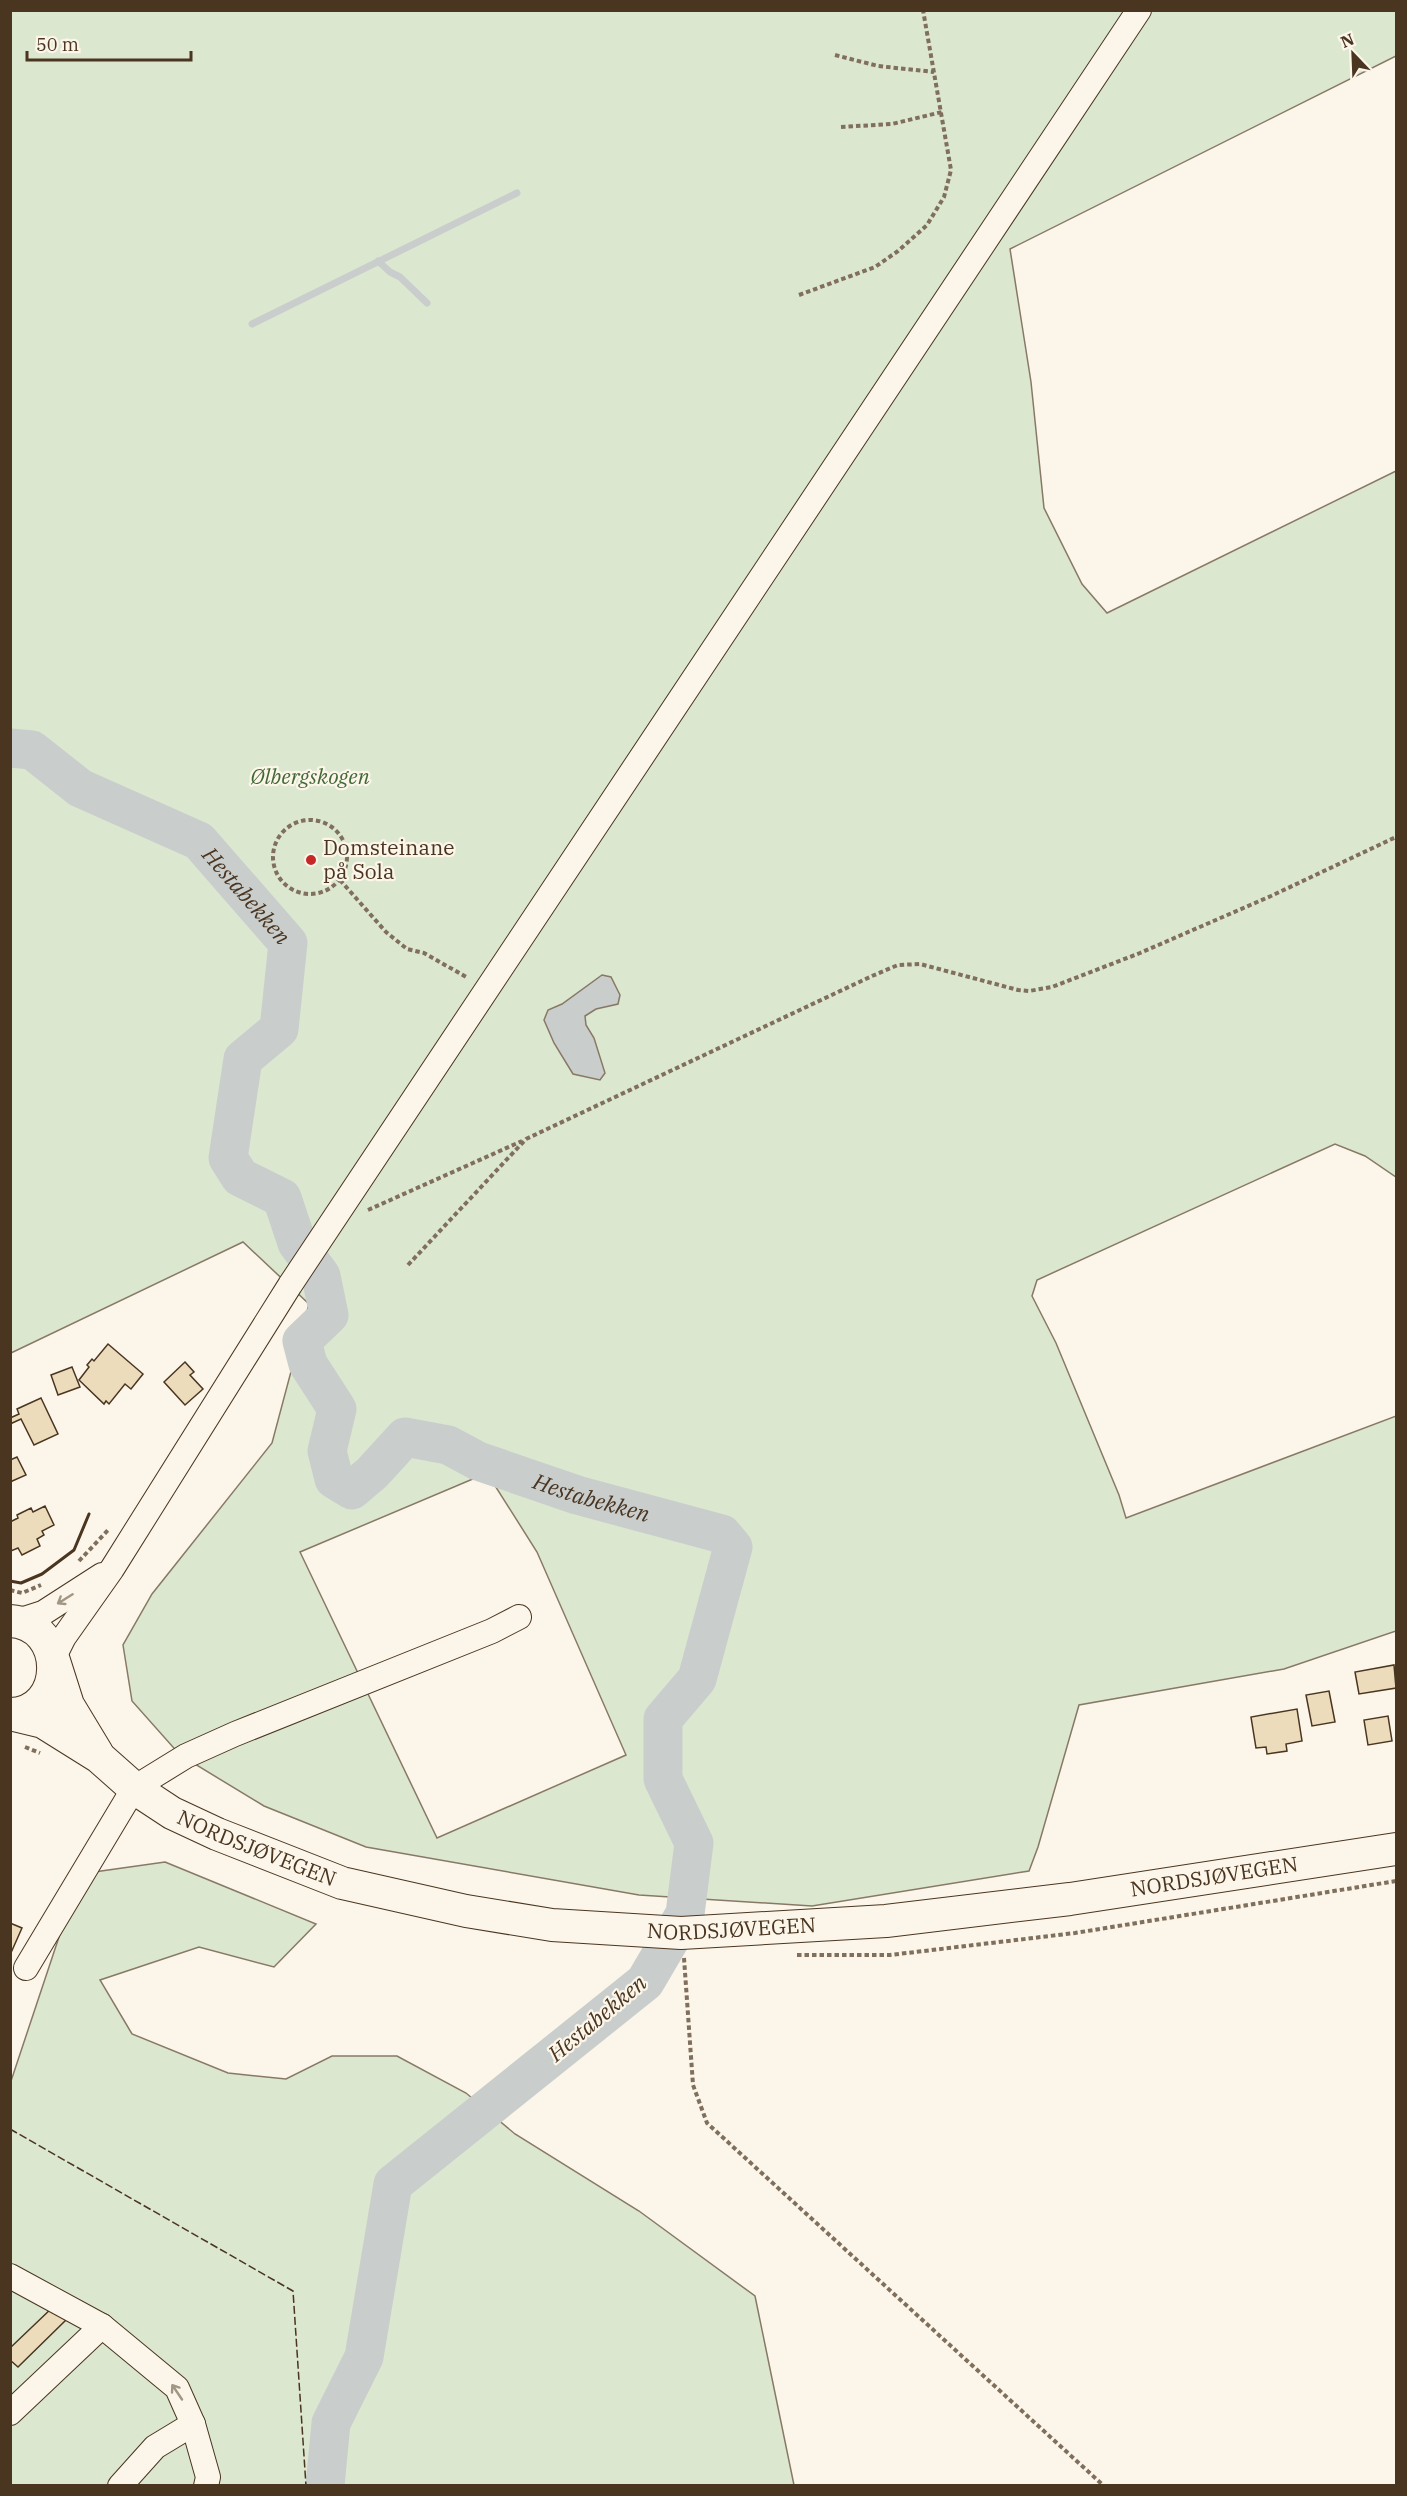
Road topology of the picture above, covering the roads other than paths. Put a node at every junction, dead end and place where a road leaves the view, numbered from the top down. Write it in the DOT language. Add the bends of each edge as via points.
graph roads {
  1 [pos="1139,10"];
  2 [pos="112,1569"];
  3 [pos="519,1617"];
  4 [pos="12,1621"];
  5 [pos="54,1659"];
  6 [pos="12,1714"];
  7 [pos="99,1756"];
  8 [pos="134,1788"];
  9 [pos="1396,1849"];
  10 [pos="26,1968"];
  11 [pos="10,2276"];
  12 [pos="102,2326"];
  13 [pos="10,2413"];
  14 [pos="193,2424"];
  15 [pos="120,2486"];
  16 [pos="206,2486"];
  1 -- 2 [label="street" via="482,986"];
  2 -- 4 [label="street, one-way" via="43,1613"];
  2 -- 5 [label="street" via="64,1637"];
  3 -- 8 [label="street" via="235,1734 186,1756"];
  4 -- 5 [label="main road, NORDSJØVEGEN" via="33,1628 46,1640"];
  5 -- 6 [label="main road" via="54,1679 45,1696 32,1708"];
  5 -- 7 [label="main road, NORDSJØVEGEN" via="68,1705"];
  6 -- 7 [label="main road, NORDSJØVEGEN" via="43,1722"];
  7 -- 8 [label="main road, NORDSJØVEGEN"];
  8 -- 9 [label="main road, NORDSJØVEGEN" via="172,1813 217,1834 342,1883 466,1911 552,1925 681,1933 886,1922 1082,1897"];
  8 -- 10 [label="street"];
  11 -- 12 [label="street"];
  12 -- 13 [label="street"];
  14 -- 12 [label="street, one-way" via="177,2388"];
  14 -- 15 [label="street" via="155,2447"];
  14 -- 16 [label="street" via="208,2477"];
}
